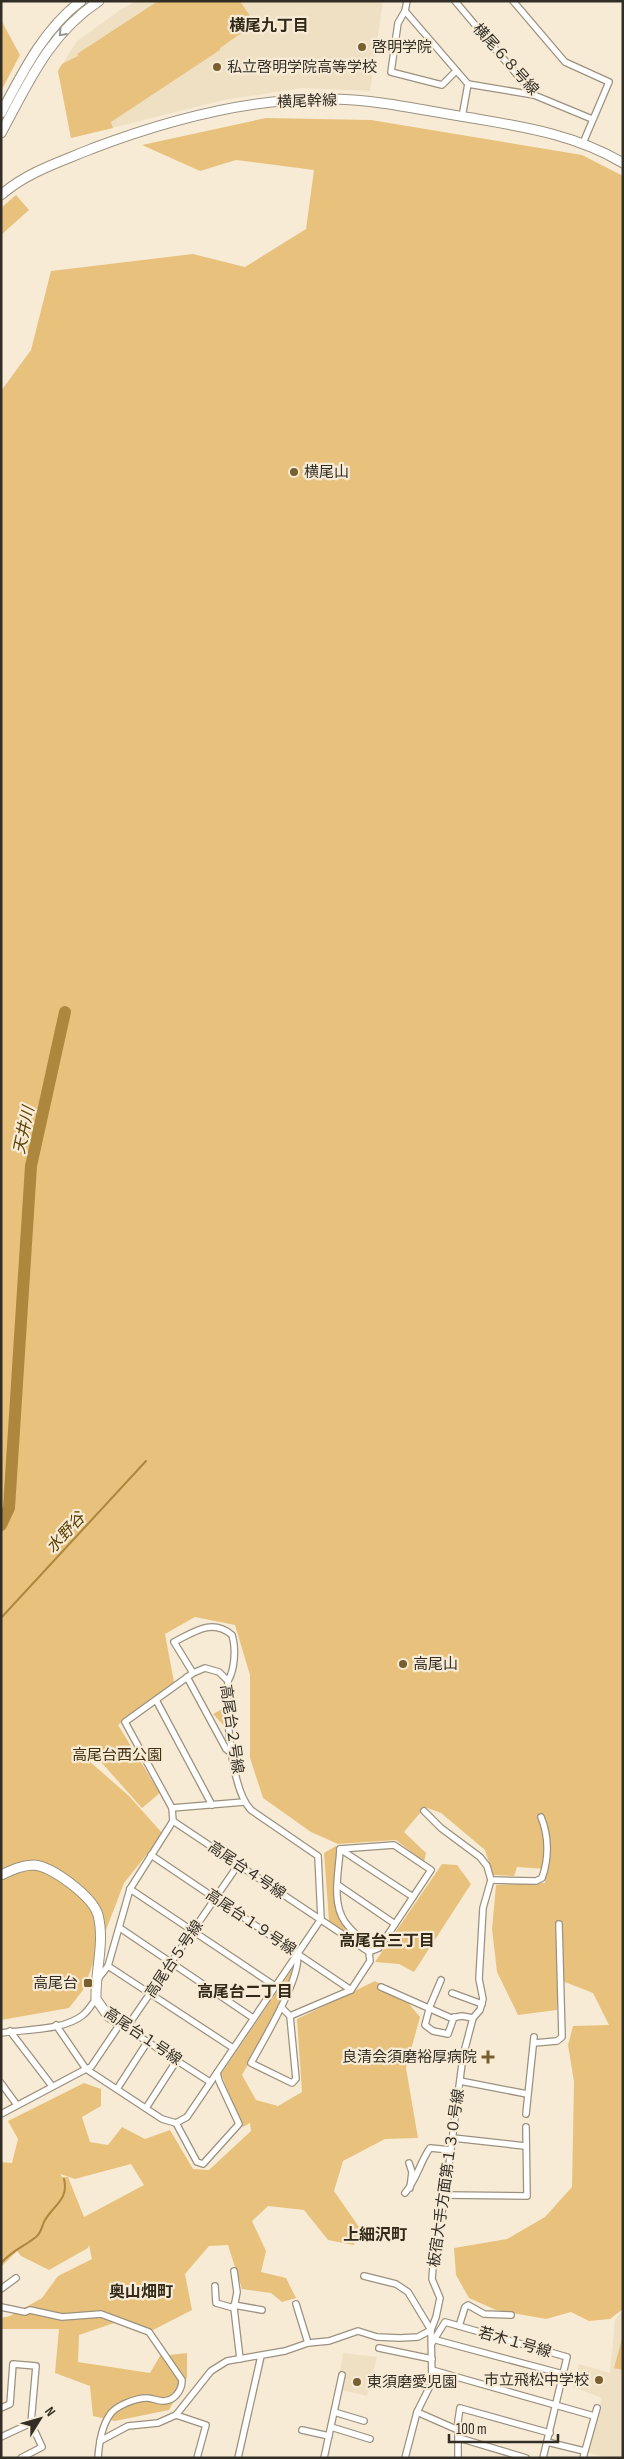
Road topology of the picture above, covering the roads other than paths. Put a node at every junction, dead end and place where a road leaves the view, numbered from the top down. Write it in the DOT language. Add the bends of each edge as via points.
graph roads {
  1 [pos="81,1"];
  2 [pos="99,1"];
  3 [pos="407,1"];
  4 [pos="455,1"];
  5 [pos="513,1"];
  6 [pos="405,11"];
  7 [pos="456,71"];
  8 [pos="468,84"];
  9 [pos="534,95"];
  10 [pos="1,114"];
  11 [pos="462,117"];
  12 [pos="592,119"];
  13 [pos="1,132"];
  14 [pos="583,144"];
  15 [pos="623,163"];
  16 [pos="1,195"];
  17 [pos="193,1673"];
  18 [pos="187,1677"];
  19 [pos="228,1681"];
  20 [pos="156,1700"];
  21 [pos="232,1754"];
  22 [pos="244,1802"];
  23 [pos="212,1805"];
  24 [pos="172,1808"];
  25 [pos="424,1811"];
  26 [pos="541,1817"];
  27 [pos="173,1821"];
  28 [pos="340,1849"];
  29 [pos="152,1855"];
  30 [pos="238,1865"];
  31 [pos="1,1875"];
  32 [pos="491,1880"];
  33 [pos="338,1886"];
  34 [pos="130,1889"];
  35 [pos="413,1897"];
  36 [pos="215,1898"];
  37 [pos="320,1920"];
  38 [pos="395,1924"];
  39 [pos="559,1924"];
  40 [pos="120,1928"];
  41 [pos="192,1931"];
  42 [pos="369,1952"];
  43 [pos="297,1954"];
  44 [pos="171,1962"];
  45 [pos="108,1966"];
  46 [pos="97,1980"];
  47 [pos="441,1980"];
  48 [pos="275,1986"];
  49 [pos="381,1987"];
  50 [pos="351,1990"];
  51 [pos="150,1993"];
  52 [pos="452,1993"];
  53 [pos="96,1999"];
  54 [pos="482,2004"];
  55 [pos="281,2007"];
  56 [pos="429,2009"];
  57 [pos="290,2016"];
  58 [pos="454,2017"];
  59 [pos="253,2018"];
  60 [pos="473,2018"];
  61 [pos="56,2025"];
  62 [pos="124,2026"];
  63 [pos="10,2031"];
  64 [pos="1,2033"];
  65 [pos="148,2041"];
  66 [pos="233,2048"];
  67 [pos="177,2060"];
  68 [pos="86,2069"];
  69 [pos="217,2072"];
  70 [pos="460,2081"];
  71 [pos="210,2082"];
  72 [pos="1,2084"];
  73 [pos="52,2086"];
  74 [pos="117,2089"];
  75 [pos="527,2094"];
  76 [pos="17,2105"];
  77 [pos="146,2108"];
  78 [pos="1,2114"];
  79 [pos="526,2114"];
  80 [pos="176,2123"];
  81 [pos="526,2128"];
  82 [pos="453,2138"];
  83 [pos="525,2146"];
  84 [pos="451,2150"];
  85 [pos="409,2163"];
  86 [pos="445,2195"];
  87 [pos="234,2271"];
  88 [pos="364,2276"];
  89 [pos="16,2278"];
  90 [pos="215,2286"];
  91 [pos="1,2289"];
  92 [pos="296,2304"];
  93 [pos="234,2306"];
  94 [pos="1,2307"];
  95 [pos="262,2310"];
  96 [pos="512,2315"];
  97 [pos="459,2326"];
  98 [pos="431,2330"];
  99 [pos="434,2342"];
  100 [pos="308,2343"];
  101 [pos="380,2348"];
  102 [pos="261,2356"];
  103 [pos="240,2359"];
  104 [pos="432,2359"];
  105 [pos="432,2370"];
  106 [pos="563,2374"];
  107 [pos="342,2375"];
  108 [pos="556,2405"];
  109 [pos="1,2408"];
  110 [pos="597,2408"];
  111 [pos="334,2412"];
  112 [pos="417,2412"];
  113 [pos="176,2415"];
  114 [pos="594,2416"];
  115 [pos="364,2421"];
  116 [pos="31,2423"];
  117 [pos="331,2427"];
  118 [pos="302,2430"];
  119 [pos="458,2430"];
  120 [pos="550,2433"];
  121 [pos="329,2436"];
  122 [pos="1,2437"];
  123 [pos="458,2438"];
  124 [pos="370,2439"];
  125 [pos="100,2441"];
  126 [pos="547,2442"];
  127 [pos="584,2455"];
  128 [pos="21,2458"];
  129 [pos="98,2458"];
  130 [pos="197,2458"];
  131 [pos="238,2458"];
  132 [pos="324,2458"];
  133 [pos="405,2458"];
  134 [pos="458,2458"];
  135 [pos="526,2458"];
  136 [pos="543,2458"];
  1 -- 10 [label="street" via="36,49"];
  2 -- 13 [label="street, one-way" via="82,13 43,56"];
  3 -- 6 [label="street"];
  4 -- 9 [label="street, 横尾６８号線"];
  5 -- 12 [label="street" via="566,62 609,82"];
  6 -- 7 [label="street"];
  6 -- 7 [label="street" via="398,24 391,72 442,85"];
  7 -- 8 [label="street"];
  8 -- 9 [label="street"];
  8 -- 11 [label="street"];
  9 -- 12 [label="street, 横尾６８号線"];
  11 -- 14 [label="street, 横尾幹線" via="542,131"];
  11 -- 16 [label="street, 横尾幹線" via="335,99 297,99 223,110 130,134 51,165"];
  12 -- 14 [label="street"];
  14 -- 15 [label="street, 横尾幹線"];
  17 -- 18 [label="street"];
  17 -- 19 [label="street, 高尾台２号線" via="205,1668 218,1672"];
  17 -- 19 [label="street" via="174,1642 203,1627 217,1626 232,1635 234,1642 232,1674"];
  18 -- 20 [label="street"];
  18 -- 21 [label="street" via="226,1749"];
  19 -- 21 [label="street, 高尾台２号線"];
  20 -- 23 [label="street"];
  20 -- 24 [label="street" via="125,1722"];
  21 -- 22 [label="street, 高尾台２号線"];
  22 -- 23 [label="street"];
  22 -- 37 [label="street" via="318,1856"];
  23 -- 24 [label="street"];
  24 -- 27 [label="street"];
  25 -- 32 [label="street" via="480,1857"];
  26 -- 32 [label="street" via="546,1828 547,1864 542,1878 536,1881"];
  27 -- 29 [label="street"];
  27 -- 30 [label="street, 高尾台４号線"];
  28 -- 33 [label="street"];
  28 -- 35 [label="street"];
  28 -- 35 [label="street" via="394,1845 431,1870"];
  29 -- 34 [label="street"];
  29 -- 36 [label="street, 高尾台１９号線"];
  30 -- 36 [label="street, 高尾台５号線"];
  30 -- 37 [label="street, 高尾台４号線"];
  31 -- 46 [label="street, 高尾台１号線" via="19,1867 35,1865 53,1871 90,1901 98,1914 100,1930"];
  32 -- 54 [label="street" via="483,1908 479,1979"];
  33 -- 38 [label="street"];
  33 -- 42 [label="street" via="341,1915 364,1941"];
  34 -- 40 [label="street"];
  34 -- 41 [label="street"];
  35 -- 38 [label="street"];
  36 -- 41 [label="street, 高尾台５号線"];
  36 -- 43 [label="street, 高尾台１９号線"];
  37 -- 42 [label="street, 高尾台４号線"];
  37 -- 43 [label="street"];
  38 -- 42 [label="street" via="379,1948"];
  39 -- 75 [label="street" via="562,2036 557,2040 534,2040"];
  40 -- 44 [label="street"];
  40 -- 45 [label="street"];
  41 -- 44 [label="street, 高尾台５号線"];
  41 -- 48 [label="street"];
  42 -- 50 [label="street" via="370,1961"];
  43 -- 48 [label="street"];
  43 -- 50 [label="street, 高尾台１９号線"];
  43 -- 55 [label="street" via="300,1963"];
  44 -- 51 [label="street, 高尾台５号線"];
  44 -- 59 [label="street"];
  45 -- 46 [label="street"];
  45 -- 51 [label="street"];
  46 -- 53 [label="street, 高尾台１号線"];
  47 -- 56 [label="street"];
  48 -- 59 [label="street"];
  49 -- 56 [label="street"];
  50 -- 57 [label="street"];
  51 -- 62 [label="street, 高尾台５号線"];
  51 -- 66 [label="street"];
  52 -- 54 [label="street"];
  53 -- 61 [label="street" via="73,2021"];
  53 -- 62 [label="street, 高尾台１号線" via="108,2016"];
  54 -- 60 [label="street, 板宿大手方面第１３０号線"];
  55 -- 57 [label="street"];
  55 -- 57 [label="street" via="252,2063 292,2083 296,2080"];
  56 -- 58 [label="street"];
  56 -- 58 [label="street" via="425,2025 433,2031 448,2034"];
  58 -- 60 [label="street"];
  59 -- 66 [label="street"];
  60 -- 70 [label="street, 板宿大手方面第１３０号線"];
  61 -- 63 [label="street"];
  61 -- 68 [label="street"];
  62 -- 65 [label="street, 高尾台１号線"];
  62 -- 68 [label="street, 高尾台５号線"];
  63 -- 64 [label="street"];
  63 -- 73 [label="street"];
  65 -- 67 [label="street, 高尾台１号線"];
  65 -- 74 [label="street"];
  66 -- 69 [label="street"];
  67 -- 71 [label="street, 高尾台１号線"];
  67 -- 77 [label="street"];
  68 -- 73 [label="street"];
  68 -- 74 [label="street"];
  69 -- 71 [label="street"];
  69 -- 80 [label="street" via="218,2082 239,2124 203,2164 197,2162"];
  70 -- 75 [label="street"];
  70 -- 82 [label="street, 板宿大手方面第１３０号線"];
  71 -- 80 [label="street" via="187,2117"];
  72 -- 76 [label="street"];
  73 -- 76 [label="street"];
  74 -- 77 [label="street"];
  75 -- 79 [label="street"];
  76 -- 78 [label="street"];
  77 -- 80 [label="street" via="162,2119"];
  81 -- 83 [label="street"];
  82 -- 83 [label="street"];
  82 -- 84 [label="street, 板宿大手方面第１３０号線"];
  83 -- 86 [label="street" via="527,2196"];
  84 -- 85 [label="street" via="430,2148 408,2190 412,2172"];
  84 -- 86 [label="street, 板宿大手方面第１３０号線"];
  86 -- 98 [label="street, 板宿大手方面第１３０号線" via="432,2279 440,2298"];
  87 -- 93 [label="street" via="237,2292"];
  88 -- 98 [label="street" via="396,2284 408,2292"];
  89 -- 91 [label="street"];
  90 -- 93 [label="street" via="216,2302"];
  92 -- 100 [label="street"];
  93 -- 95 [label="street"];
  93 -- 103 [label="street"];
  94 -- 125 [label="street" via="62,2317 101,2314 149,2332 182,2380 182,2387 176,2396 164,2401 146,2398 116,2408 109,2415"];
  96 -- 97 [label="street" via="484,2314 468,2305"];
  97 -- 99 [label="street, 若木１号線" via="446,2322"];
  97 -- 106 [label="street, 若木１号線" via="567,2357"];
  98 -- 99 [label="street"];
  98 -- 100 [label="street" via="418,2337 400,2338 377,2337 358,2331 329,2341"];
  99 -- 104 [label="street"];
  99 -- 106 [label="street"];
  100 -- 102 [label="street"];
  101 -- 104 [label="street"];
  102 -- 103 [label="street"];
  102 -- 131 [label="street"];
  103 -- 113 [label="street" via="227,2361 211,2371"];
  104 -- 105 [label="street"];
  105 -- 108 [label="street"];
  105 -- 112 [label="street" via="432,2382"];
  106 -- 108 [label="street, 若木１号線"];
  107 -- 111 [label="street"];
  108 -- 114 [label="street"];
  108 -- 120 [label="street, 若木１号線"];
  109 -- 116 [label="street" via="10,2404 13,2364 36,2366"];
  110 -- 114 [label="street"];
  111 -- 115 [label="street"];
  111 -- 117 [label="street"];
  112 -- 119 [label="street"];
  112 -- 133 [label="street"];
  113 -- 125 [label="street" via="158,2423 128,2426"];
  113 -- 130 [label="street" via="206,2425"];
  114 -- 127 [label="street"];
  116 -- 122 [label="street"];
  116 -- 128 [label="street" via="42,2447"];
  117 -- 121 [label="street"];
  117 -- 124 [label="street"];
  118 -- 121 [label="street"];
  119 -- 120 [label="street" via="460,2408"];
  119 -- 123 [label="street"];
  120 -- 126 [label="street, 若木１号線"];
  121 -- 132 [label="street"];
  123 -- 134 [label="street"];
  123 -- 135 [label="street"];
  125 -- 129 [label="street"];
  126 -- 127 [label="street"];
  126 -- 136 [label="street, 若木１号線"];
}
